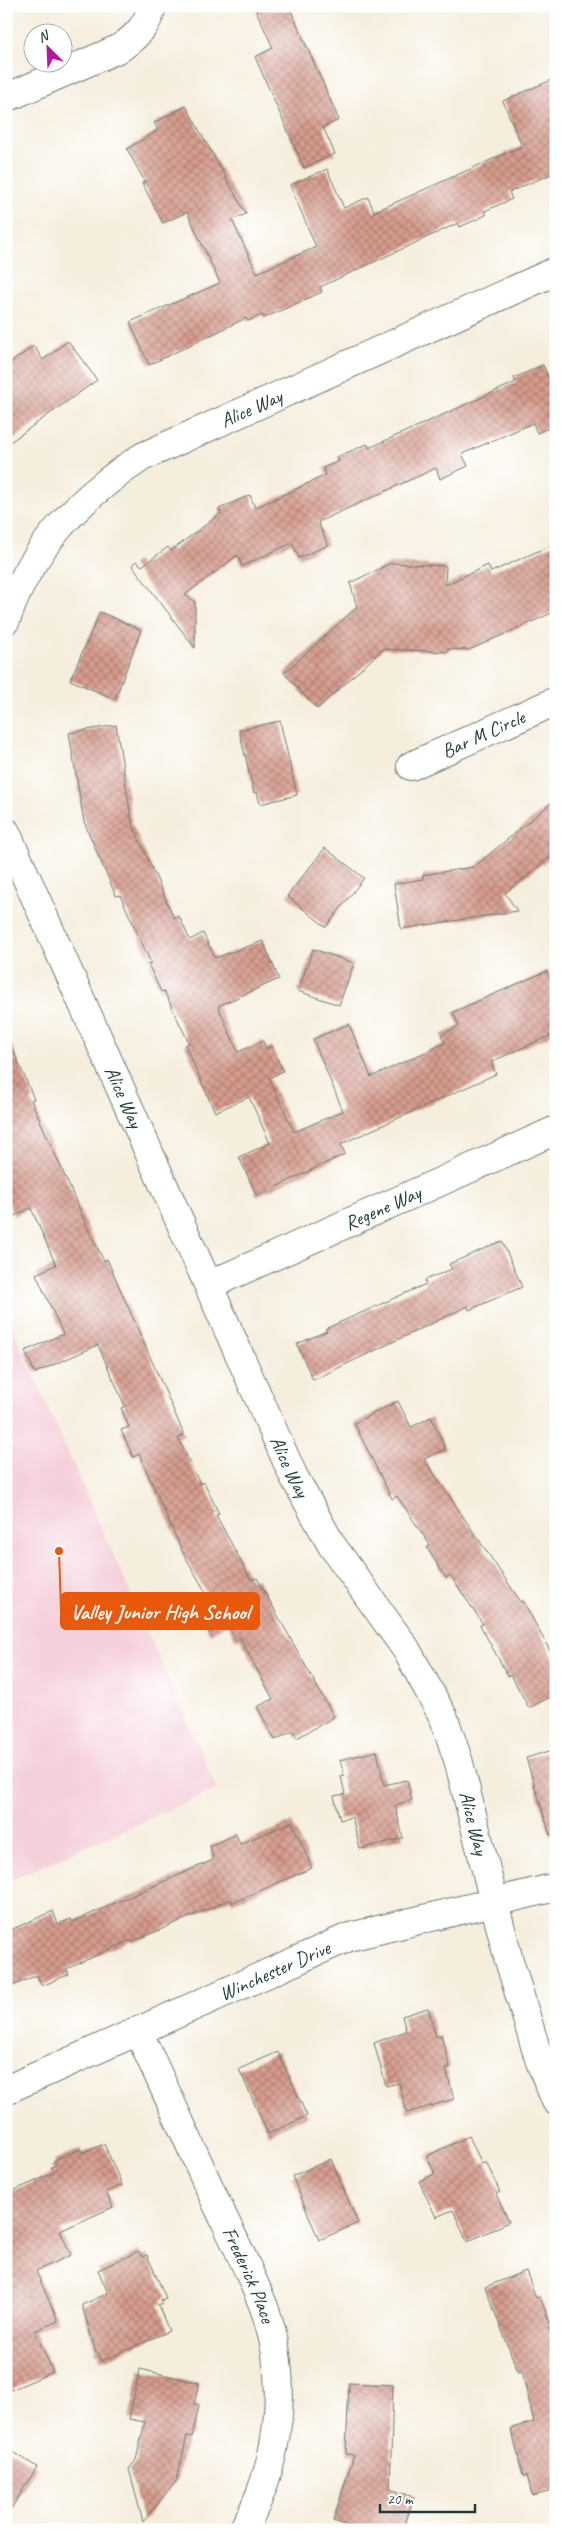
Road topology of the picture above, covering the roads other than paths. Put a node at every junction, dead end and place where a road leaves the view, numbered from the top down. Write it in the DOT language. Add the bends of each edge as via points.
graph roads {
  1 [pos="152,6"];
  2 [pos="13,95"];
  3 [pos="556,271"];
  4 [pos="7,618"];
  5 [pos="556,701"];
  6 [pos="410,766"];
  7 [pos="6,832"];
  8 [pos="556,1130"];
  9 [pos="209,1285"];
  10 [pos="556,1887"];
  11 [pos="493,1903"];
  12 [pos="138,2031"];
  13 [pos="6,2090"];
  14 [pos="556,2101"];
  15 [pos="243,2530"];
  1 -- 2 [label="street" via="144,27 120,48"];
  3 -- 4 [label="street, Alice Way" via="142,457 87,497 62,522 41,550"];
  5 -- 6 [label="street, Bar M Circle"];
  7 -- 9 [label="street, Alice Way"];
  8 -- 9 [label="street, Regene Way"];
  9 -- 11 [label="street, Alice Way" via="306,1501 331,1544 406,1649 444,1718 459,1763"];
  10 -- 11 [label="street, Winchester Drive"];
  11 -- 12 [label="street, Winchester Drive" via="349,1937"];
  11 -- 14 [label="street, Alice Way" via="530,2035"];
  12 -- 13 [label="street, Winchester Drive"];
  12 -- 15 [label="street, Frederick Place" via="255,2286 272,2334 278,2422 261,2494"];
}
